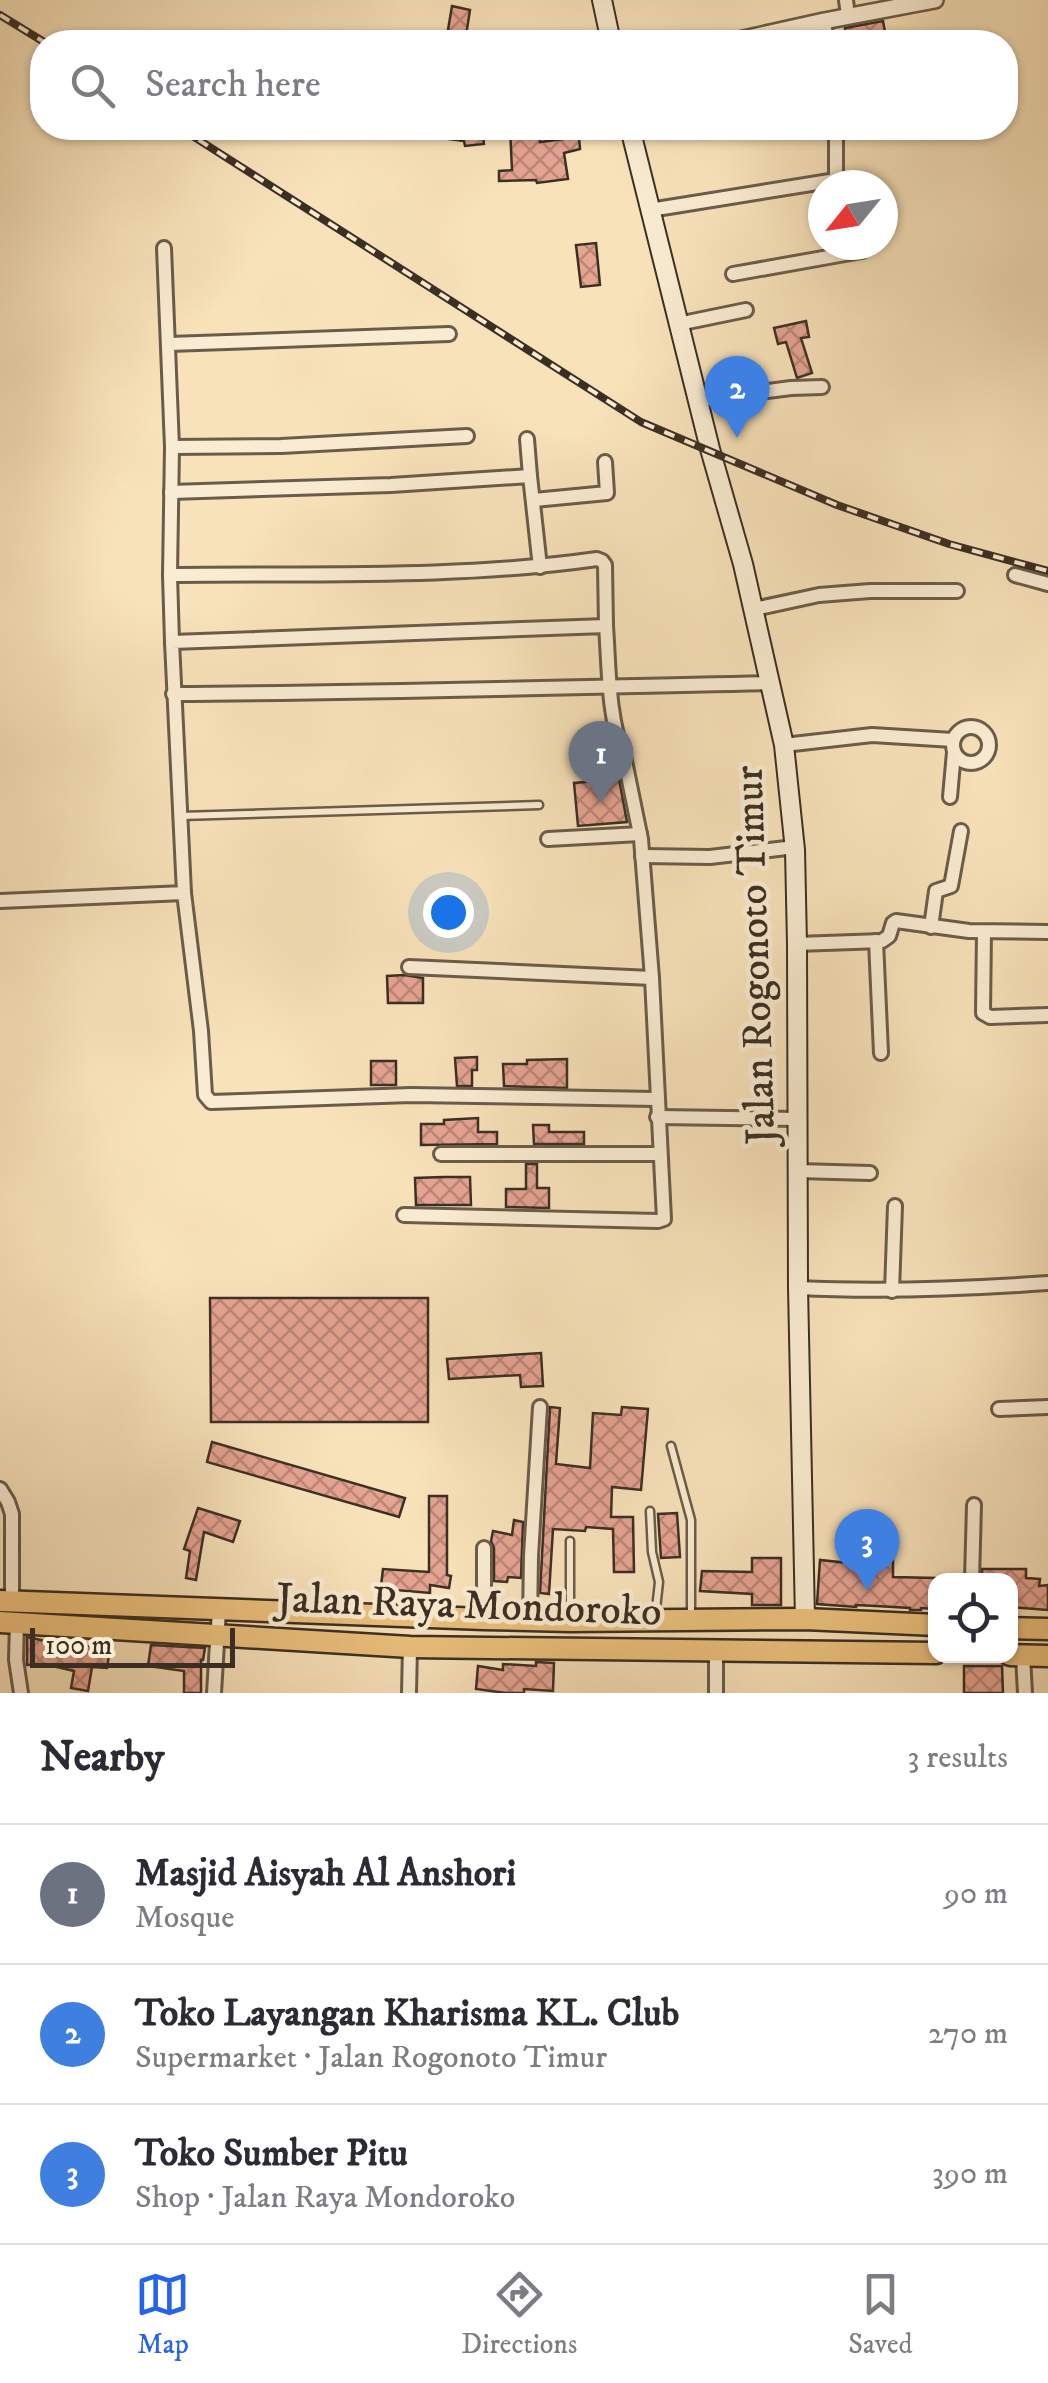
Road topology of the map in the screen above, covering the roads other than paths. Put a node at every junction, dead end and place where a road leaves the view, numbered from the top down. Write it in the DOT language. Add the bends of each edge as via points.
graph roads {
  1 [pos="602,0"];
  2 [pos="935,0"];
  3 [pos="847,8"];
  4 [pos="824,21"];
  5 [pos="608,30"];
  6 [pos="784,30"];
  7 [pos="825,30"];
  8 [pos="633,140"];
  9 [pos="836,140"];
  10 [pos="836,170"];
  11 [pos="808,185"];
  12 [pos="650,210"];
  13 [pos="164,248"];
  14 [pos="815,260"];
  15 [pos="733,274"];
  16 [pos="746,310"];
  17 [pos="678,324"];
  18 [pos="449,334"];
  19 [pos="169,344"];
  20 [pos="822,387"];
  21 [pos="698,400"];
  22 [pos="467,436"];
  23 [pos="527,439"];
  24 [pos="172,447"];
  25 [pos="605,462"];
  26 [pos="530,476"];
  27 [pos="171,492"];
  28 [pos="534,500"];
  29 [pos="540,567"];
  30 [pos="170,575"];
  31 [pos="1015,575"];
  32 [pos="1048,584"];
  33 [pos="958,590"];
  34 [pos="754,609"];
  35 [pos="606,626"];
  36 [pos="172,642"];
  37 [pos="771,683"];
  38 [pos="610,686"];
  39 [pos="173,694"];
  40 [pos="784,745"];
  41 [pos="950,797"];
  42 [pos="539,805"];
  43 [pos="180,816"];
  44 [pos="961,832"];
  45 [pos="640,834"];
  46 [pos="548,840"];
  47 [pos="795,847"];
  48 [pos="642,856"];
  49 [pos="184,893"];
  50 [pos="0,902"];
  51 [pos="931,926"];
  52 [pos="984,932"];
  53 [pos="1048,932"];
  54 [pos="876,941"];
  55 [pos="798,944"];
  56 [pos="410,967"];
  57 [pos="652,978"];
  58 [pos="1048,1015"];
  59 [pos="881,1052"];
  60 [pos="656,1099"];
  61 [pos="657,1117"];
  62 [pos="798,1119"];
  63 [pos="441,1154"];
  64 [pos="659,1154"];
  65 [pos="798,1171"];
  66 [pos="870,1173"];
  67 [pos="895,1206"];
  68 [pos="404,1215"];
  69 [pos="1048,1283"];
  70 [pos="798,1288"];
  71 [pos="892,1291"];
  72 [pos="540,1407"];
  73 [pos="1048,1407"];
  74 [pos="999,1409"];
  75 [pos="671,1446"];
  76 [pos="0,1489"];
  77 [pos="974,1505"];
  78 [pos="650,1511"];
  79 [pos="570,1541"];
  80 [pos="484,1548"];
  81 [pos="972,1573"];
  82 [pos="218,1610"];
  83 [pos="7,1612"];
  84 [pos="484,1619"];
  85 [pos="805,1619"];
  86 [pos="530,1620"];
  87 [pos="655,1620"];
  88 [pos="691,1620"];
  89 [pos="570,1621"];
  90 [pos="928,1625"];
  91 [pos="1018,1628"];
  92 [pos="1048,1628"];
  93 [pos="217,1634"];
  94 [pos="410,1647"];
  95 [pos="716,1650"];
  96 [pos="806,1650"];
  97 [pos="928,1653"];
  98 [pos="1018,1656"];
  99 [pos="1048,1656"];
  100 [pos="1018,1660"];
  101 [pos="21,1693"];
  102 [pos="214,1693"];
  103 [pos="410,1693"];
  104 [pos="716,1693"];
  105 [pos="1026,1693"];
  1 -- 5 [label="main road"];
  2 -- 3 [label="street"];
  3 -- 4 [label="street"];
  4 -- 6 [label="street"];
  4 -- 7 [label="street"];
  8 -- 12 [label="main road, Jalan Rogonoto Timur"];
  9 -- 10 [label="street"];
  11 -- 12 [label="street"];
  12 -- 17 [label="main road, Jalan Rogonoto Timur"];
  13 -- 19 [label="street"];
  14 -- 15 [label="street"];
  16 -- 17 [label="street"];
  17 -- 21 [label="main road, Jalan Rogonoto Timur"];
  18 -- 19 [label="street"];
  19 -- 24 [label="street"];
  20 -- 21 [label="street"];
  21 -- 34 [label="main road, Jalan Rogonoto Timur"];
  22 -- 24 [label="street"];
  23 -- 26 [label="street"];
  24 -- 27 [label="street"];
  25 -- 28 [label="street" via="606,493"];
  26 -- 27 [label="street"];
  26 -- 28 [label="street"];
  27 -- 30 [label="street"];
  28 -- 29 [label="street"];
  29 -- 30 [label="street"];
  29 -- 35 [label="street" via="602,561"];
  30 -- 36 [label="street"];
  31 -- 32 [label="street"];
  33 -- 34 [label="street" via="819,594"];
  34 -- 37 [label="main road, Jalan Rogonoto Timur"];
  35 -- 36 [label="street"];
  35 -- 38 [label="street"];
  36 -- 39 [label="street"];
  37 -- 38 [label="street"];
  37 -- 40 [label="main road, Jalan Rogonoto Timur"];
  38 -- 39 [label="street"];
  38 -- 45 [label="street"];
  39 -- 43 [label="street"];
  40 -- 41 [label="street" via="894,734 953,746"];
  40 -- 47 [label="main road, Jalan Rogonoto Timur"];
  42 -- 43 [label="lane"];
  43 -- 49 [label="street"];
  44 -- 51 [label="street" via="950,886 936,891"];
  45 -- 46 [label="street"];
  45 -- 48 [label="street"];
  47 -- 48 [label="street" via="710,858"];
  47 -- 55 [label="main road, Jalan Rogonoto Timur"];
  48 -- 57 [label="street"];
  49 -- 50 [label="street"];
  49 -- 60 [label="street" via="210,1102 411,1094"];
  51 -- 52 [label="street"];
  51 -- 54 [label="street" via="896,921 887,939"];
  52 -- 53 [label="street"];
  52 -- 58 [label="street" via="983,1012"];
  54 -- 55 [label="street"];
  54 -- 59 [label="street"];
  55 -- 62 [label="main road, Jalan Rogonoto Timur"];
  56 -- 57 [label="street"];
  57 -- 60 [label="street"];
  60 -- 61 [label="street"];
  61 -- 62 [label="street"];
  61 -- 64 [label="street"];
  62 -- 65 [label="main road, Jalan Rogonoto Timur"];
  63 -- 64 [label="street"];
  64 -- 68 [label="street" via="664,1219 658,1221"];
  65 -- 66 [label="street"];
  65 -- 70 [label="main road, Jalan Rogonoto Timur"];
  67 -- 71 [label="street"];
  69 -- 71 [label="street"];
  70 -- 71 [label="street"];
  70 -- 85 [label="main road, Jalan Rogonoto Timur"];
  72 -- 86 [label="street"];
  73 -- 74 [label="street"];
  75 -- 88 [label="lane" via="691,1520"];
  76 -- 83 [label="street" via="12,1514"];
  77 -- 81 [label="street"];
  78 -- 87 [label="lane" via="659,1582"];
  79 -- 89 [label="lane"];
  80 -- 84 [label="street"];
  82 -- 83 [label="highway, Jalan Raya Mondoroko"];
  82 -- 84 [label="highway, Jalan Raya Mondoroko"];
  82 -- 93 [label="street"];
  83 -- 93 [label="highway, Jalan Raya Mondoroko"];
  83 -- 101 [label="street"];
  84 -- 86 [label="highway, Jalan Raya Mondoroko"];
  85 -- 88 [label="highway, Jalan Raya Mondoroko"];
  85 -- 90 [label="highway, Jalan Raya Mondoroko"];
  85 -- 96 [label="highway"];
  86 -- 89 [label="highway, Jalan Raya Mondoroko"];
  87 -- 88 [label="highway, Jalan Raya Mondoroko"];
  87 -- 89 [label="highway, Jalan Raya Mondoroko"];
  91 -- 92 [label="highway"];
  93 -- 94 [label="highway, Jalan Raya Mondoroko"];
  93 -- 102 [label="street"];
  94 -- 95 [label="highway, Jalan Raya Mondoroko"];
  94 -- 103 [label="street"];
  95 -- 96 [label="highway, Jalan Raya Mondoroko"];
  95 -- 104 [label="street"];
  96 -- 97 [label="highway, Jalan Raya Mondoroko"];
  98 -- 99 [label="highway"];
  100 -- 105 [label="street"];
}
